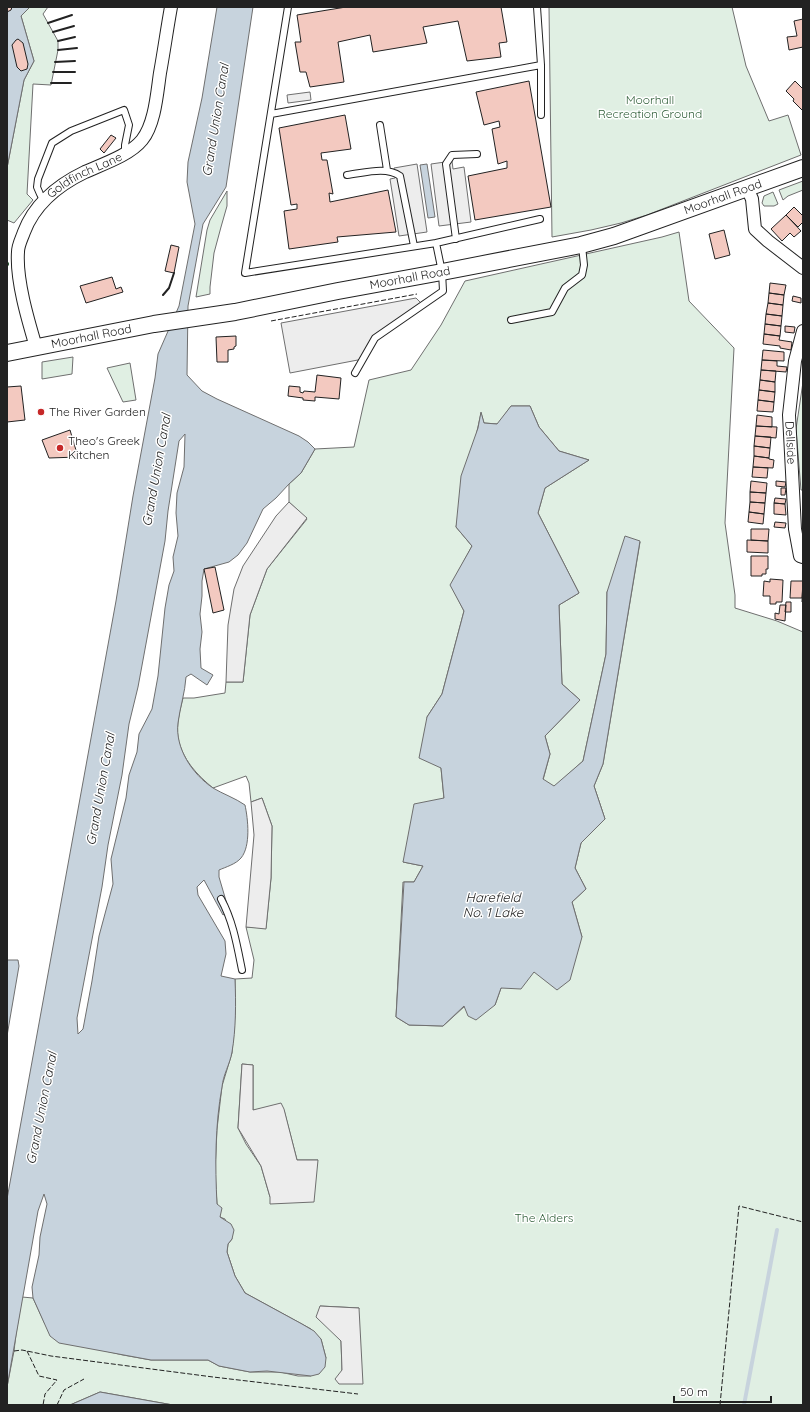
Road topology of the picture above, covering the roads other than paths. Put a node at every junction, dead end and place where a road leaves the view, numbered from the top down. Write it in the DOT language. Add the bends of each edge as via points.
graph roads {
  1 [pos="171,7"];
  2 [pos="288,7"];
  3 [pos="536,7"];
  4 [pos="541,65"];
  5 [pos="271,114"];
  6 [pos="541,115"];
  7 [pos="380,126"];
  8 [pos="125,153"];
  9 [pos="477,154"];
  10 [pos="803,168"];
  11 [pos="387,170"];
  12 [pos="347,175"];
  13 [pos="748,188"];
  14 [pos="43,200"];
  15 [pos="540,219"];
  16 [pos="456,239"];
  17 [pos="436,243"];
  18 [pos="581,245"];
  19 [pos="414,246"];
  20 [pos="803,268"];
  21 [pos="442,272"];
  22 [pos="511,320"];
  23 [pos="803,330"];
  24 [pos="36,347"];
  25 [pos="7,353"];
  26 [pos="355,374"];
  27 [pos="801,556"];
  28 [pos="220,899"];
  29 [pos="242,970"];
  1 -- 8 [label="street, Goldfinch Lane" via="152,118 144,138 136,147"];
  2 -- 5 [label="lane"];
  3 -- 4 [label="lane"];
  4 -- 5 [label="lane"];
  4 -- 6 [label="lane"];
  5 -- 19 [label="lane" via="245,273"];
  7 -- 11 [label="lane"];
  8 -- 14 [label="street, Goldfinch Lane" via="58,187"];
  8 -- 14 [label="lane" via="129,125 124,110 72,131 52,143 38,179 37,187"];
  9 -- 16 [label="lane" via="452,155 446,164"];
  10 -- 13 [label="street, Moorhall Road"];
  11 -- 12 [label="lane"];
  11 -- 19 [label="lane" via="400,176"];
  13 -- 18 [label="street, Moorhall Road" via="621,234"];
  13 -- 20 [label="street" via="752,199 755,229"];
  14 -- 24 [label="street, Goldfinch Lane" via="25,228 18,250 19,273"];
  15 -- 16 [label="lane"];
  16 -- 17 [label="lane"];
  17 -- 19 [label="lane"];
  17 -- 21 [label="lane"];
  18 -- 21 [label="street, Moorhall Road"];
  18 -- 22 [label="lane" via="584,264 582,276 565,288 552,312"];
  21 -- 24 [label="street, Moorhall Road"];
  21 -- 26 [label="lane" via="443,291 375,338"];
  23 -- 27 [label="street, Dellside" via="795,361 788,415 795,529"];
  24 -- 25 [label="street, Moorhall Road"];
  28 -- 29 [label="lane" via="228,912"];
}
